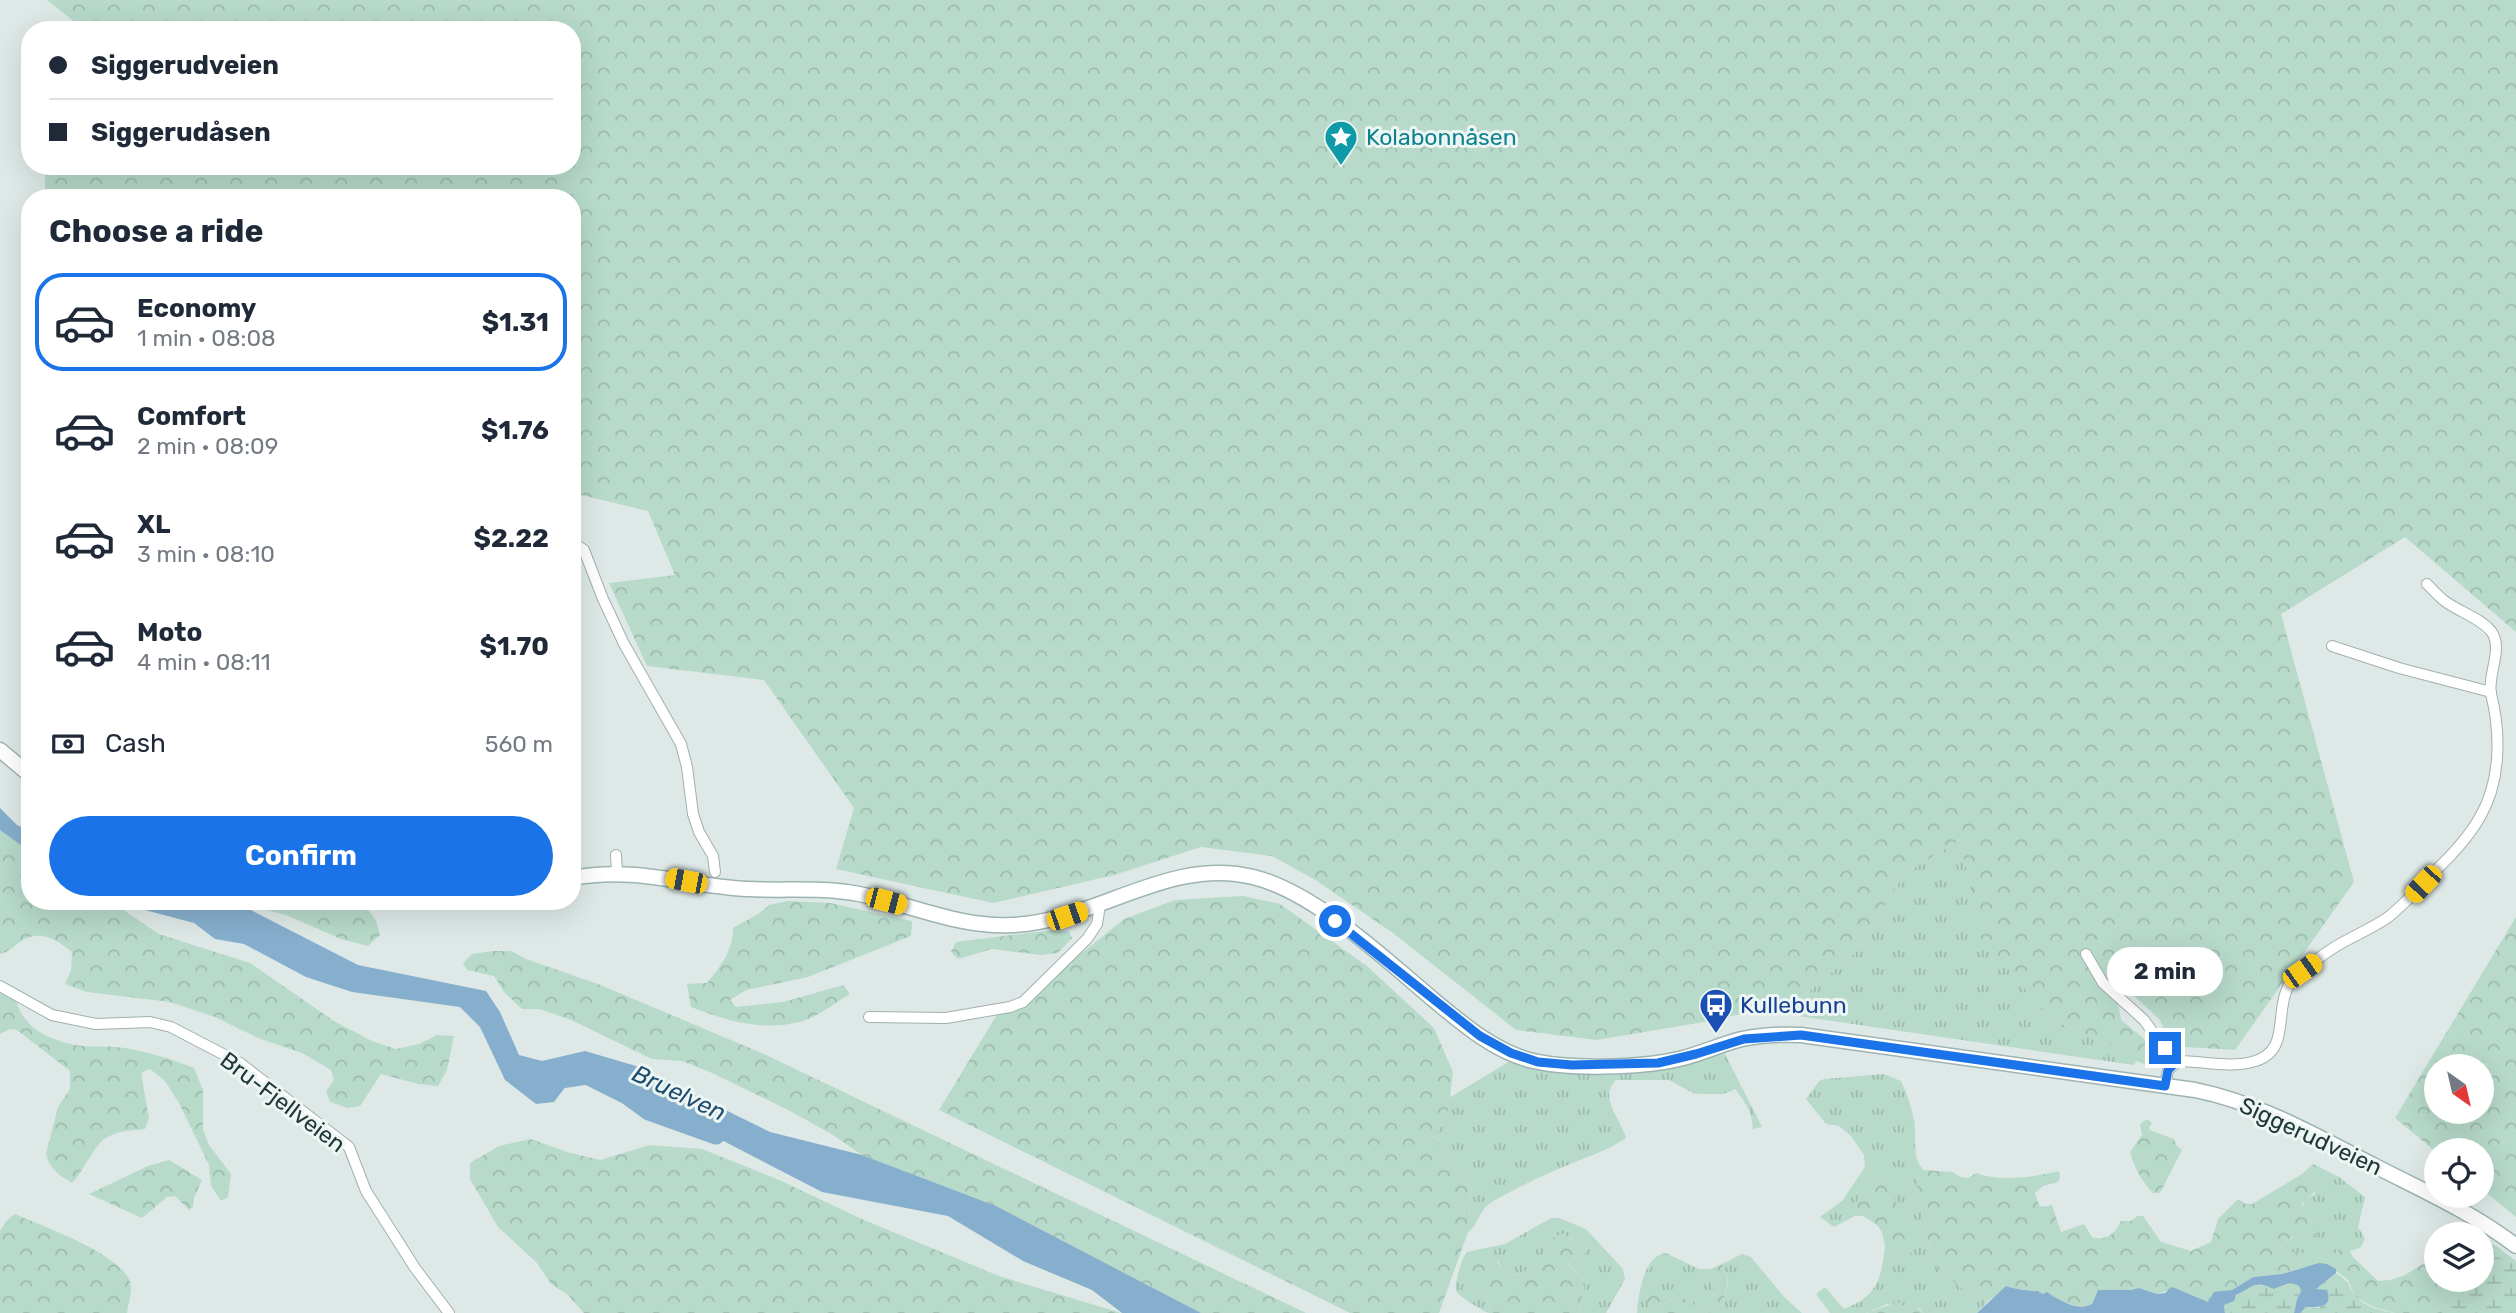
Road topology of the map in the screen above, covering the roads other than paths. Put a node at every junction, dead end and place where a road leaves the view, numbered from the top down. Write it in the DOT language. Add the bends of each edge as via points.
graph roads {
  1 [pos="581,548"];
  2 [pos="2427,584"];
  3 [pos="2332,646"];
  4 [pos="2491,692"];
  5 [pos="0,750"];
  6 [pos="21,768"];
  7 [pos="616,855"];
  8 [pos="715,872"];
  9 [pos="617,873"];
  10 [pos="581,877"];
  11 [pos="1100,905"];
  12 [pos="2086,954"];
  13 [pos="0,986"];
  14 [pos="869,1017"];
  15 [pos="2175,1063"];
  16 [pos="2165,1086"];
  17 [pos="2516,1246"];
  18 [pos="449,1313"];
  1 -- 8 [label="street" via="624,644 681,744 696,823 713,856"];
  2 -- 4 [label="street" via="2491,632 2495,640"];
  3 -- 4 [label="street"];
  4 -- 15 [label="street" via="2498,752 2491,789 2482,815 2454,854 2386,918 2338,945 2290,981 2283,996 2277,1041 2267,1056 2241,1064"];
  5 -- 6 [label="main road"];
  7 -- 9 [label="street"];
  9 -- 10 [label="main road, Siggerudveien"];
  9 -- 11 [label="main road, Siggerudveien" via="749,889 836,890 988,925 1041,922"];
  11 -- 14 [label="street" via="1097,924 1087,939 1023,1002 946,1018"];
  11 -- 16 [label="main road, Siggerudveien" via="1197,873 1238,873 1271,882 1322,911 1480,1036 1538,1062 1658,1063 1744,1039 1801,1035"];
  12 -- 15 [label="street" via="2103,983 2144,1020"];
  13 -- 18 [label="street, Bru-Fjellveien" via="52,1015 96,1024 149,1022 171,1027 240,1063 349,1147 366,1191"];
  15 -- 16 [label="street" via="2168,1070"];
  16 -- 17 [label="main road, Siggerudveien" via="2218,1095 2272,1115 2469,1215"];
}
